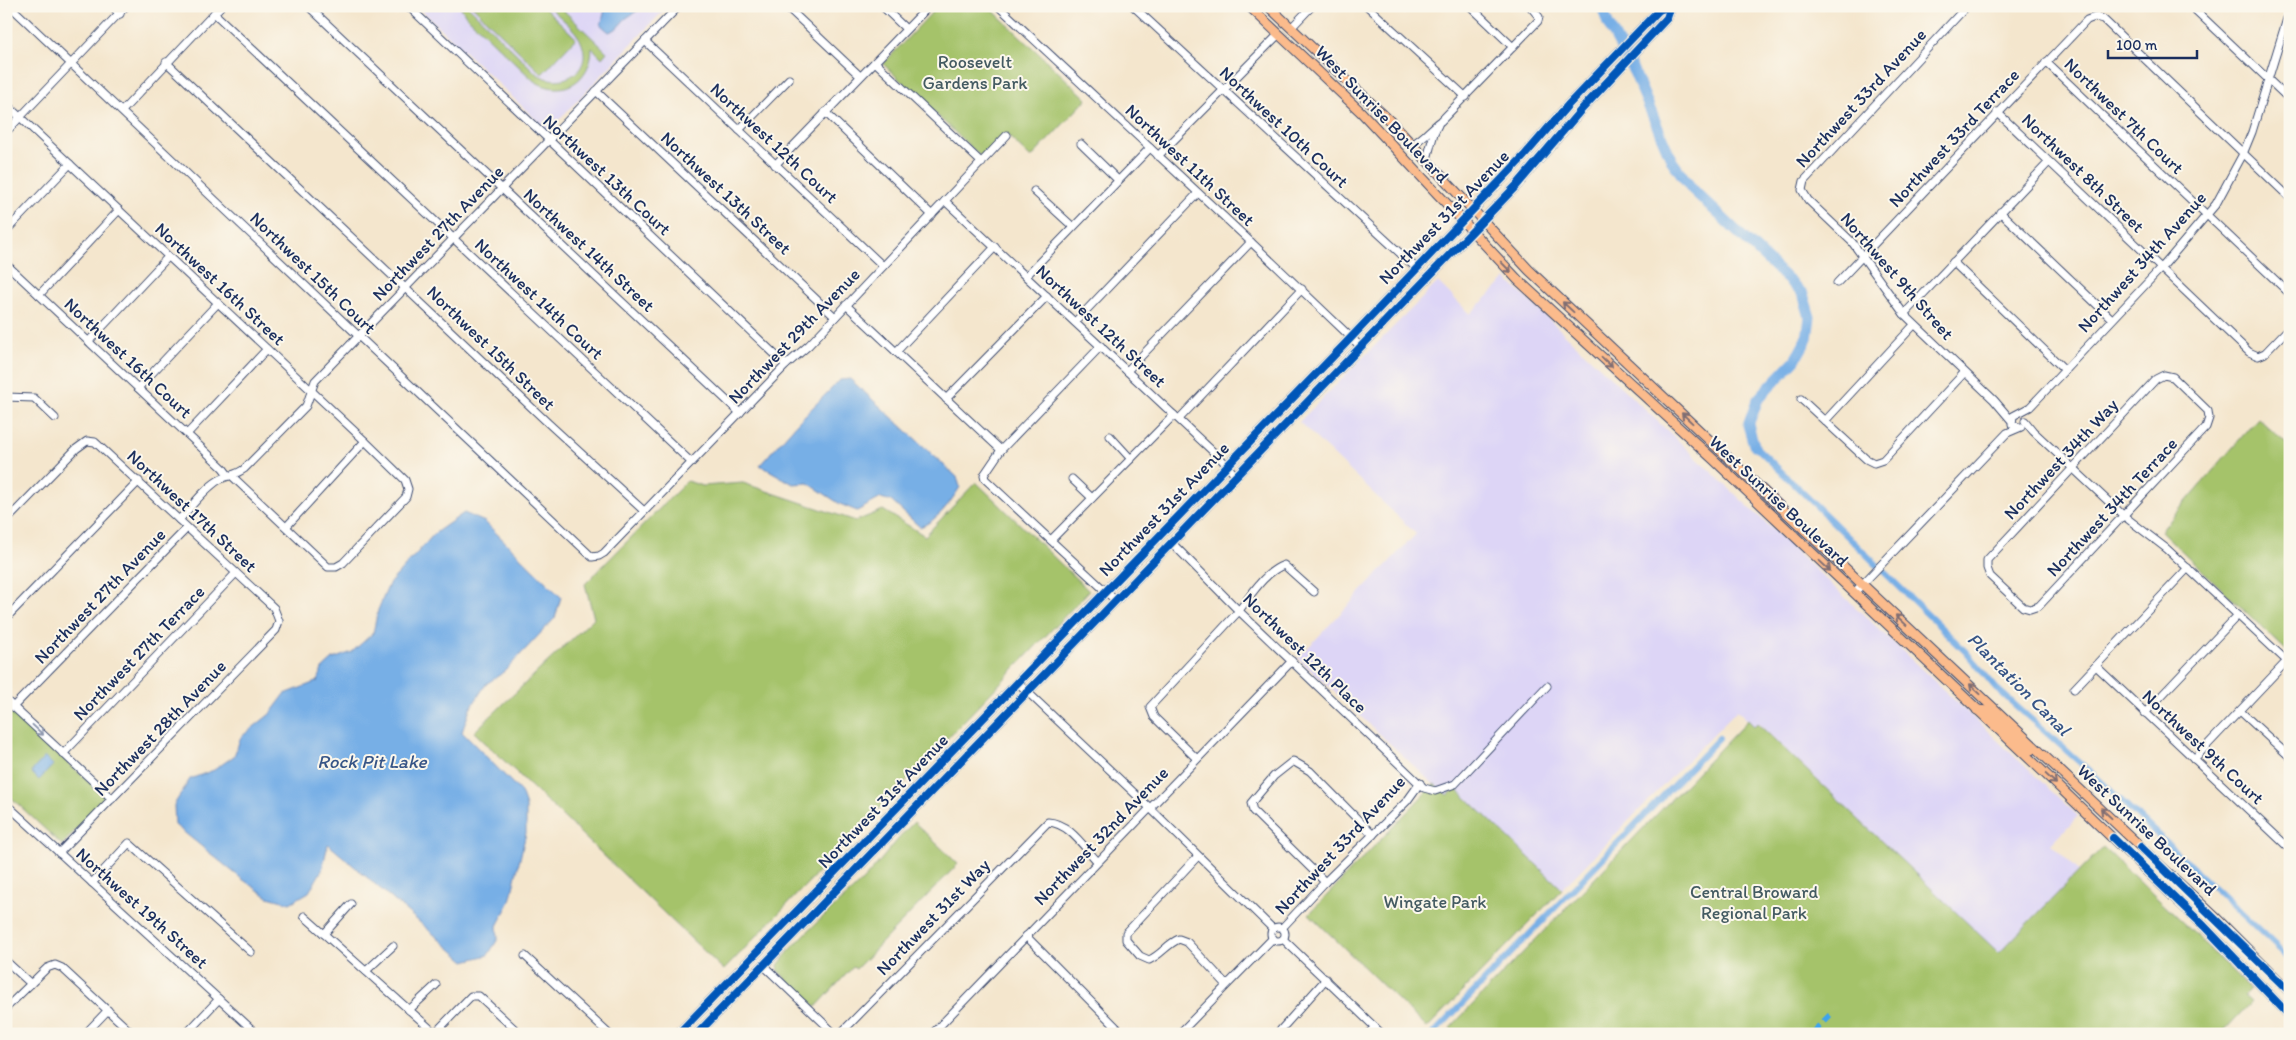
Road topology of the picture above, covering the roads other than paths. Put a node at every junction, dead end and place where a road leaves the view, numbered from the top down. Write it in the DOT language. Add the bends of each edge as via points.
graph roads {
  1 [pos="10,6"];
  2 [pos="112,6"];
  3 [pos="126,6"];
  4 [pos="221,6"];
  5 [pos="308,6"];
  6 [pos="408,6"];
  7 [pos="679,6"];
  8 [pos="786,6"];
  9 [pos="882,6"];
  10 [pos="928,6"];
  11 [pos="998,6"];
  12 [pos="1133,6"];
  13 [pos="1249,6"];
  14 [pos="1268,6"];
  15 [pos="1312,6"];
  16 [pos="1367,6"];
  17 [pos="1470,6"];
  18 [pos="1530,6"];
  19 [pos="1670,6"];
  20 [pos="1967,6"];
  21 [pos="2191,6"];
  22 [pos="2290,9"];
  23 [pos="214,13"];
  24 [pos="120,14"];
  25 [pos="1269,24"];
  26 [pos="1291,28"];
  27 [pos="906,29"];
  28 [pos="1279,34"];
  29 [pos="1305,40"];
  30 [pos="645,41"];
  31 [pos="1513,46"];
  32 [pos="166,62"];
  33 [pos="875,62"];
  34 [pos="2046,62"];
  35 [pos="71,64"];
  36 [pos="860,76"];
  37 [pos="789,79"];
  38 [pos="2268,80"];
  39 [pos="1584,88"];
  40 [pos="596,91"];
  41 [pos="1224,91"];
  42 [pos="1466,97"];
  43 [pos="2290,100"];
  44 [pos="6,104"];
  45 [pos="1581,110"];
  46 [pos="122,111"];
  47 [pos="825,112"];
  48 [pos="1997,112"];
  49 [pos="20,118"];
  50 [pos="1439,123"];
  51 [pos="739,130"];
  52 [pos="6,132"];
  53 [pos="1008,135"];
  54 [pos="549,140"];
  55 [pos="1081,144"];
  56 [pos="1412,144"];
  57 [pos="1150,148"];
  58 [pos="2243,154"];
  59 [pos="1158,156"];
  60 [pos="1427,159"];
  61 [pos="2049,162"];
  62 [pos="982,163"];
  63 [pos="70,164"];
  64 [pos="775,165"];
  65 [pos="1118,180"];
  66 [pos="502,189"];
  67 [pos="1802,190"];
  68 [pos="1034,191"];
  69 [pos="1198,193"];
  70 [pos="2290,198"];
  71 [pos="945,201"];
  72 [pos="1473,209"];
  73 [pos="119,210"];
  74 [pos="2000,212"];
  75 [pos="932,215"];
  76 [pos="2208,216"];
  77 [pos="1483,220"];
  78 [pos="1462,221"];
  79 [pos="1072,226"];
  80 [pos="6,232"];
  81 [pos="1472,232"];
  82 [pos="454,238"];
  83 [pos="1251,242"];
  84 [pos="995,247"];
  85 [pos="1863,256"];
  86 [pos="168,257"];
  87 [pos="1952,262"];
  88 [pos="6,264"];
  89 [pos="883,266"];
  90 [pos="1416,268"];
  91 [pos="2161,268"];
  92 [pos="1026,276"];
  93 [pos="1837,283"];
  94 [pos="406,288"];
  95 [pos="1302,289"];
  96 [pos="2290,294"];
  97 [pos="39,295"];
  98 [pos="1048,296"];
  99 [pos="218,303"];
  100 [pos="846,305"];
  101 [pos="1904,314"];
  102 [pos="835,317"];
  103 [pos="2112,318"];
  104 [pos="1075,322"];
  105 [pos="1914,325"];
  106 [pos="2290,327"];
  107 [pos="357,336"];
  108 [pos="1350,337"];
  109 [pos="89,341"];
  110 [pos="1101,346"];
  111 [pos="1360,346"];
  112 [pos="267,349"];
  113 [pos="896,352"];
  114 [pos="786,364"];
  115 [pos="2065,370"];
  116 [pos="1127,371"];
  117 [pos="1964,374"];
  118 [pos="138,388"];
  119 [pos="312,391"];
  120 [pos="6,397"];
  121 [pos="946,399"];
  122 [pos="1801,399"];
  123 [pos="740,413"];
  124 [pos="1176,417"];
  125 [pos="55,418"];
  126 [pos="2209,418"];
  127 [pos="1825,421"];
  128 [pos="2018,421"];
  129 [pos="187,434"];
  130 [pos="1110,436"];
  131 [pos="365,441"];
  132 [pos="1002,450"];
  133 [pos="1131,459"];
  134 [pos="691,462"];
  135 [pos="1227,465"];
  136 [pos="2072,468"];
  137 [pos="1235,475"];
  138 [pos="230,476"];
  139 [pos="1072,479"];
  140 [pos="139,482"];
  141 [pos="1092,498"];
  142 [pos="644,511"];
  143 [pos="2124,516"];
  144 [pos="1177,517"];
  145 [pos="179,520"];
  146 [pos="6,521"];
  147 [pos="287,526"];
  148 [pos="187,528"];
  149 [pos="1051,540"];
  150 [pos="1171,542"];
  151 [pos="599,556"];
  152 [pos="336,567"];
  153 [pos="2188,568"];
  154 [pos="236,573"];
  155 [pos="1863,583"];
  156 [pos="1105,591"];
  157 [pos="1314,592"];
  158 [pos="1854,593"];
  159 [pos="1115,600"];
  160 [pos="2030,609"];
  161 [pos="1239,611"];
  162 [pos="2238,615"];
  163 [pos="6,618"];
  164 [pos="279,621"];
  165 [pos="1292,661"];
  166 [pos="2288,663"];
  167 [pos="2096,666"];
  168 [pos="1018,683"];
  169 [pos="1547,686"];
  170 [pos="2074,689"];
  171 [pos="1027,692"];
  172 [pos="6,700"];
  173 [pos="14,707"];
  174 [pos="1977,710"];
  175 [pos="2240,711"];
  176 [pos="2145,713"];
  177 [pos="63,754"];
  178 [pos="2290,757"];
  179 [pos="1196,758"];
  180 [pos="2194,759"];
  181 [pos="2060,769"];
  182 [pos="1420,783"];
  183 [pos="112,799"];
  184 [pos="6,804"];
  185 [pos="1149,807"];
  186 [pos="1373,835"];
  187 [pos="2290,849"];
  188 [pos="60,853"];
  189 [pos="1198,856"];
  190 [pos="1097,861"];
  191 [pos="1325,882"];
  192 [pos="92,883"];
  193 [pos="351,904"];
  194 [pos="304,916"];
  195 [pos="1282,928"];
  196 [pos="1273,929"];
  197 [pos="324,934"];
  198 [pos="1026,936"];
  199 [pos="1273,938"];
  200 [pos="1283,939"];
  201 [pos="766,945"];
  202 [pos="393,946"];
  203 [pos="251,952"];
  204 [pos="525,956"];
  205 [pos="6,961"];
  206 [pos="764,966"];
  207 [pos="366,972"];
  208 [pos="2274,974"];
  209 [pos="1326,979"];
  210 [pos="30,983"];
  211 [pos="1226,984"];
  212 [pos="436,985"];
  213 [pos="2290,988"];
  214 [pos="2290,992"];
  215 [pos="2268,994"];
  216 [pos="219,999"];
  217 [pos="6,1008"];
  218 [pos="108,1010"];
  219 [pos="409,1010"];
  220 [pos="2290,1016"];
  221 [pos="2290,1024"];
  222 [pos="1375,1027"];
  223 [pos="435,1033"];
  224 [pos="85,1034"];
  225 [pos="133,1034"];
  226 [pos="186,1034"];
  227 [pos="257,1034"];
  228 [pos="520,1034"];
  229 [pos="609,1034"];
  230 [pos="678,1034"];
  231 [pos="697,1034"];
  232 [pos="835,1034"];
  233 [pos="840,1034"];
  234 [pos="932,1034"];
  235 [pos="1123,1034"];
  236 [pos="1179,1034"];
  237 [pos="1277,1034"];
  238 [pos="1368,1034"];
  239 [pos="1382,1034"];
  1 -- 35 [label="street, Northwest 15th Court"];
  2 -- 24 [label="street"];
  3 -- 24 [label="street"];
  4 -- 23 [label="street"];
  5 -- 66 [label="street, Northwest 14th Street"];
  6 -- 54 [label="street, Northwest 13th Court"];
  7 -- 30 [label="street, Northwest 27th Avenue"];
  8 -- 36 [label="street"];
  9 -- 27 [label="street"];
  10 -- 27 [label="street"];
  11 -- 57 [label="street, Northwest 11th Street"];
  12 -- 41 [label="street, Northwest 10th Court"];
  13 -- 25 [label="main road, West Sunrise Boulevard"];
  14 -- 26 [label="main road, West Sunrise Boulevard"];
  15 -- 26 [label="street"];
  16 -- 42 [label="street"];
  17 -- 31 [label="street"];
  18 -- 31 [label="street" via="1539,17 1538,21"];
  19 -- 39 [label="main road, Northwest 31st Avenue" via="1659,10"];
  19 -- 45 [label="main road, Northwest 31st Avenue" via="1668,18"];
  20 -- 67 [label="street, Northwest 33rd Avenue" via="1804,181"];
  21 -- 38 [label="street"];
  22 -- 38 [label="street, Northwest 34th Avenue"];
  23 -- 32 [label="street"];
  23 -- 82 [label="street, Northwest 14th Court"];
  24 -- 35 [label="street"];
  25 -- 26 [label="main road" via="1281,29"];
  25 -- 28 [label="main road, West Sunrise Boulevard"];
  26 -- 29 [label="main road, West Sunrise Boulevard"];
  27 -- 33 [label="street"];
  28 -- 29 [label="main road"];
  28 -- 41 [label="street"];
  28 -- 78 [label="main road, West Sunrise Boulevard" via="1361,112"];
  29 -- 56 [label="main road, West Sunrise Boulevard"];
  30 -- 40 [label="street, Northwest 27th Avenue"];
  30 -- 51 [label="street, Northwest 12th Court"];
  31 -- 42 [label="street"];
  32 -- 46 [label="street"];
  32 -- 94 [label="street, Northwest 15th Street"];
  33 -- 36 [label="street"];
  33 -- 62 [label="street"];
  34 -- 48 [label="street, Northwest 33rd Terrace"];
  34 -- 58 [label="street, Northwest 33rd Terrace" via="2087,20 2103,19"];
  34 -- 76 [label="street, Northwest 7th Court"];
  35 -- 46 [label="street, Northwest 15th Court"];
  35 -- 49 [label="street"];
  36 -- 47 [label="street"];
  37 -- 51 [label="street"];
  38 -- 43 [label="street"];
  38 -- 58 [label="street, Northwest 34th Avenue"];
  39 -- 45 [label="main road"];
  39 -- 72 [label="main road, Northwest 31st Avenue"];
  40 -- 54 [label="street, Northwest 27th Avenue"];
  40 -- 102 [label="street, Northwest 13th Street"];
  41 -- 59 [label="street"];
  41 -- 90 [label="street, Northwest 10th Court"];
  42 -- 50 [label="street"];
  44 -- 49 [label="street, Northwest 16th Street"];
  45 -- 77 [label="main road, Northwest 31st Avenue" via="1531,170"];
  46 -- 107 [label="street, Northwest 15th Court"];
  47 -- 64 [label="street"];
  47 -- 75 [label="street"];
  48 -- 61 [label="street, Northwest 8th Street"];
  48 -- 85 [label="street, Northwest 33rd Terrace"];
  49 -- 52 [label="street"];
  49 -- 63 [label="street, Northwest 16th Street"];
  50 -- 56 [label="street"];
  50 -- 60 [label="street"];
  51 -- 64 [label="street, Northwest 12th Court"];
  53 -- 62 [label="street, Northwest 29th Avenue"];
  54 -- 66 [label="street, Northwest 27th Avenue"];
  54 -- 114 [label="street, Northwest 13th Court"];
  55 -- 65 [label="street"];
  56 -- 60 [label="main road, West Sunrise Boulevard"];
  57 -- 59 [label="street, Northwest 11th Street"];
  57 -- 65 [label="street"];
  58 -- 70 [label="street"];
  58 -- 76 [label="street, Northwest 34th Avenue"];
  59 -- 69 [label="street, Northwest 11th Street"];
  60 -- 72 [label="main road, West Sunrise Boulevard"];
  61 -- 74 [label="street"];
  61 -- 91 [label="street, Northwest 8th Street"];
  62 -- 71 [label="street, Northwest 29th Avenue"];
  63 -- 73 [label="street, Northwest 16th Street"];
  63 -- 80 [label="street"];
  64 -- 89 [label="street, Northwest 12th Court"];
  65 -- 79 [label="street"];
  66 -- 82 [label="street, Northwest 27th Avenue"];
  66 -- 123 [label="street, Northwest 14th Street"];
  67 -- 85 [label="street, Northwest 9th Street"];
  68 -- 79 [label="street"];
  69 -- 83 [label="street, Northwest 11th Street"];
  69 -- 104 [label="street"];
  71 -- 75 [label="street, Northwest 29th Avenue"];
  71 -- 84 [label="street, Northwest 12th Street"];
  72 -- 77 [label="main road, West Sunrise Boulevard"];
  72 -- 78 [label="main road, Northwest 31st Avenue"];
  73 -- 86 [label="street, Northwest 16th Street"];
  73 -- 97 [label="street"];
  74 -- 87 [label="street"];
  74 -- 103 [label="street"];
  75 -- 89 [label="street, Northwest 29th Avenue"];
  76 -- 91 [label="street, Northwest 34th Avenue"];
  76 -- 96 [label="street, Northwest 7th Court"];
  77 -- 81 [label="main road, Northwest 31st Avenue"];
  155 -- 77 [label="main road, West Sunrise Boulevard, one-way" via="1529,270"];
  78 -- 81 [label="main road, West Sunrise Boulevard"];
  78 -- 90 [label="main road, Northwest 31st Avenue"];
  79 -- 92 [label="street"];
  81 -- 111 [label="main road, Northwest 31st Avenue"];
  81 -- 158 [label="main road, West Sunrise Boulevard, one-way" via="1518,280"];
  82 -- 94 [label="street, Northwest 27th Avenue"];
  82 -- 134 [label="street, Northwest 14th Court"];
  83 -- 95 [label="street, Northwest 11th Street"];
  83 -- 116 [label="street"];
  84 -- 92 [label="street, Northwest 12th Street"];
  84 -- 113 [label="street"];
  85 -- 93 [label="street, Northwest 33rd Terrace"];
  85 -- 101 [label="street, Northwest 9th Street"];
  86 -- 99 [label="street, Northwest 16th Street"];
  86 -- 109 [label="street"];
  87 -- 101 [label="street"];
  87 -- 115 [label="street"];
  88 -- 97 [label="street, Northwest 16th Court"];
  89 -- 100 [label="street, Northwest 29th Avenue"];
  90 -- 108 [label="main road, Northwest 31st Avenue"];
  91 -- 103 [label="street, Northwest 34th Avenue"];
  91 -- 106 [label="street, Northwest 8th Street" via="2249,352 2258,356 2265,353"];
  92 -- 98 [label="street, Northwest 12th Street"];
  94 -- 107 [label="street, Northwest 27th Avenue"];
  94 -- 142 [label="street, Northwest 15th Street"];
  95 -- 108 [label="street, Northwest 11th Street"];
  95 -- 124 [label="street"];
  97 -- 109 [label="street, Northwest 16th Court"];
  98 -- 104 [label="street, Northwest 12th Street"];
  98 -- 121 [label="street"];
  99 -- 112 [label="street, Northwest 16th Street"];
  99 -- 118 [label="street"];
  100 -- 102 [label="street, Northwest 29th Avenue"];
  100 -- 113 [label="street"];
  101 -- 105 [label="street, Northwest 9th Street"];
  102 -- 114 [label="street, Northwest 29th Avenue"];
  103 -- 115 [label="street, Northwest 34th Avenue"];
  104 -- 110 [label="street, Northwest 12th Street"];
  105 -- 117 [label="street, Northwest 9th Street"];
  105 -- 127 [label="street"];
  107 -- 119 [label="street, Northwest 27th Avenue" via="315,382"];
  107 -- 151 [label="street, Northwest 15th Court" via="585,552 592,557"];
  108 -- 111 [label="street, Northwest 11th Street"];
  108 -- 135 [label="main road, Northwest 31st Avenue"];
  109 -- 118 [label="street, Northwest 16th Court"];
  110 -- 116 [label="street, Northwest 12th Street"];
  110 -- 132 [label="street"];
  111 -- 137 [label="main road, Northwest 31st Avenue"];
  112 -- 119 [label="street, Northwest 16th Street"];
  112 -- 129 [label="street"];
  113 -- 121 [label="street"];
  114 -- 123 [label="street, Northwest 29th Avenue"];
  115 -- 128 [label="street, Northwest 34th Avenue"];
  116 -- 124 [label="street, Northwest 12th Street"];
  117 -- 127 [label="street" via="1883,460 1874,462 1866,459"];
  117 -- 128 [label="street, Northwest 9th Street"];
  118 -- 129 [label="street, Northwest 16th Court"];
  119 -- 131 [label="street, Northwest 16th Street"];
  119 -- 138 [label="street, Northwest 27th Avenue" via="306,406 244,469"];
  120 -- 125 [label="street" via="34,398"];
  121 -- 132 [label="street"];
  122 -- 127 [label="street"];
  123 -- 134 [label="street, Northwest 29th Avenue"];
  124 -- 133 [label="street"];
  124 -- 135 [label="street, Northwest 12th Street"];
  126 -- 136 [label="street, Northwest 34th Way" via="2208,411 2173,377 2164,375 2156,378"];
  126 -- 143 [label="street, Northwest 34th Terrace" via="2206,427"];
  128 -- 136 [label="street, Northwest 9th Street" via="2038,435"];
  128 -- 155 [label="street"];
  129 -- 138 [label="street, Northwest 16th Court"];
  130 -- 133 [label="street"];
  131 -- 147 [label="street"];
  131 -- 152 [label="street, Northwest 16th Street" via="405,480 408,488 406,496"];
  132 -- 149 [label="street" via="984,475 985,479"];
  133 -- 141 [label="street"];
  134 -- 142 [label="street, Northwest 29th Avenue"];
  135 -- 137 [label="street, Northwest 12th Street"];
  135 -- 144 [label="main road, Northwest 31st Avenue"];
  136 -- 143 [label="street, Northwest 9th Street"];
  136 -- 160 [label="street, Northwest 34th Way" via="1987,560 1990,576 2023,607"];
  137 -- 150 [label="main road, Northwest 31st Avenue"];
  138 -- 145 [label="street, Northwest 27th Avenue" via="217,481"];
  138 -- 147 [label="street, Northwest 16th Court"];
  139 -- 141 [label="street"];
  140 -- 145 [label="street, Northwest 17th Street"];
  140 -- 146 [label="street, Northwest 17th Street" via="96,442 87,442 76,449"];
  140 -- 163 [label="street"];
  141 -- 149 [label="street"];
  142 -- 151 [label="street, Northwest 29th Avenue"];
  143 -- 153 [label="street, Northwest 9th Street"];
  143 -- 160 [label="street, Northwest 34th Terrace" via="2039,606"];
  144 -- 150 [label="main road"];
  144 -- 156 [label="main road, Northwest 31st Avenue"];
  145 -- 148 [label="street, Northwest 17th Street"];
  147 -- 152 [label="street, Northwest 16th Court" via="328,567"];
  148 -- 154 [label="street, Northwest 17th Street"];
  148 -- 173 [label="street, Northwest 27th Avenue"];
  149 -- 156 [label="street"];
  150 -- 159 [label="main road, Northwest 31st Avenue"];
  150 -- 161 [label="street, Northwest 12th Place"];
  153 -- 162 [label="street, Northwest 9th Street"];
  153 -- 167 [label="street"];
  154 -- 164 [label="street, Northwest 17th Street" via="274,608"];
  154 -- 177 [label="street, Northwest 27th Terrace"];
  155 -- 158 [label="street"];
  181 -- 155 [label="main road, West Sunrise Boulevard, one-way"];
  156 -- 159 [label="street"];
  156 -- 168 [label="main road, Northwest 31st Avenue"];
  157 -- 161 [label="street" via="1284,565 1251,594"];
  158 -- 174 [label="main road, West Sunrise Boulevard"];
  159 -- 171 [label="main road, Northwest 31st Avenue"];
  161 -- 165 [label="street, Northwest 12th Place"];
  161 -- 179 [label="street" via="1150,707 1154,717"];
  162 -- 166 [label="street, Northwest 9th Street"];
  162 -- 176 [label="street"];
  164 -- 183 [label="street, Northwest 28th Avenue" via="276,630"];
  165 -- 179 [label="street, Northwest 32nd Avenue"];
  165 -- 182 [label="street, Northwest 12th Place"];
  166 -- 175 [label="street"];
  167 -- 170 [label="street"];
  167 -- 176 [label="street, Northwest 9th Court"];
  168 -- 171 [label="street"];
  168 -- 201 [label="main road, Northwest 31st Avenue"];
  169 -- 182 [label="street" via="1455,784 1435,790 1424,788"];
  171 -- 185 [label="street"];
  171 -- 206 [label="main road, Northwest 31st Avenue"];
  172 -- 173 [label="street"];
  173 -- 177 [label="street, one-way"];
  174 -- 181 [label="main road" via="1988,711 2051,767"];
  174 -- 215 [label="main road, West Sunrise Boulevard, one-way" via="2187,909"];
  175 -- 178 [label="street"];
  175 -- 180 [label="street"];
  176 -- 180 [label="street, Northwest 9th Court"];
  177 -- 183 [label="street"];
  179 -- 185 [label="street, Northwest 32nd Avenue"];
  180 -- 187 [label="street, Northwest 9th Court"];
  208 -- 181 [label="main road, West Sunrise Boulevard, one-way"];
  182 -- 186 [label="street, Northwest 33rd Avenue"];
  183 -- 188 [label="street, Northwest 28th Avenue"];
  184 -- 188 [label="street, Northwest 19th Street"];
  185 -- 189 [label="street"];
  185 -- 190 [label="street, Northwest 32nd Avenue"];
  186 -- 191 [label="street, Northwest 33rd Avenue"];
  186 -- 191 [label="street" via="1310,771 1294,761 1274,776 1251,804 1253,811"];
  188 -- 192 [label="street, Northwest 19th Street"];
  189 -- 196 [label="street"];
  189 -- 211 [label="street" via="1126,933 1126,940 1140,956 1149,960 1171,942 1179,939 1187,942"];
  190 -- 198 [label="street, Northwest 32nd Avenue"];
  190 -- 233 [label="street, Northwest 31st Way" via="1068,829 1058,822 1048,822"];
  191 -- 195 [label="street, Northwest 33rd Avenue"];
  192 -- 203 [label="street" via="129,843"];
  192 -- 216 [label="street, Northwest 19th Street"];
  193 -- 197 [label="street"];
  194 -- 197 [label="street"];
  195 -- 196 [label="street"];
  195 -- 200 [label="street"];
  196 -- 199 [label="street"];
  197 -- 207 [label="street"];
  198 -- 234 [label="street, Northwest 32nd Avenue"];
  198 -- 235 [label="street"];
  199 -- 200 [label="street" via="1277,941"];
  199 -- 211 [label="street, Northwest 33rd Avenue"];
  200 -- 209 [label="street"];
  201 -- 206 [label="main road" via="762,953"];
  201 -- 230 [label="main road, Northwest 31st Avenue"];
  202 -- 207 [label="street"];
  204 -- 229 [label="street"];
  205 -- 210 [label="street"];
  206 -- 231 [label="main road, Northwest 31st Avenue"];
  206 -- 232 [label="street"];
  207 -- 219 [label="street"];
  208 -- 213 [label="main road"];
  208 -- 214 [label="main road, West Sunrise Boulevard"];
  209 -- 222 [label="street"];
  209 -- 237 [label="street"];
  210 -- 217 [label="street"];
  210 -- 218 [label="street" via="55,965"];
  211 -- 236 [label="street, Northwest 33rd Avenue"];
  212 -- 219 [label="street"];
  215 -- 220 [label="main road, West Sunrise Boulevard"];
  215 -- 221 [label="main road"];
  216 -- 226 [label="street"];
  216 -- 227 [label="street, Northwest 19th Street"];
  218 -- 224 [label="street"];
  218 -- 225 [label="street"];
  219 -- 223 [label="street"];
  222 -- 238 [label="street"];
  222 -- 239 [label="street"];
  223 -- 228 [label="street" via="471,996 479,996"];
}
